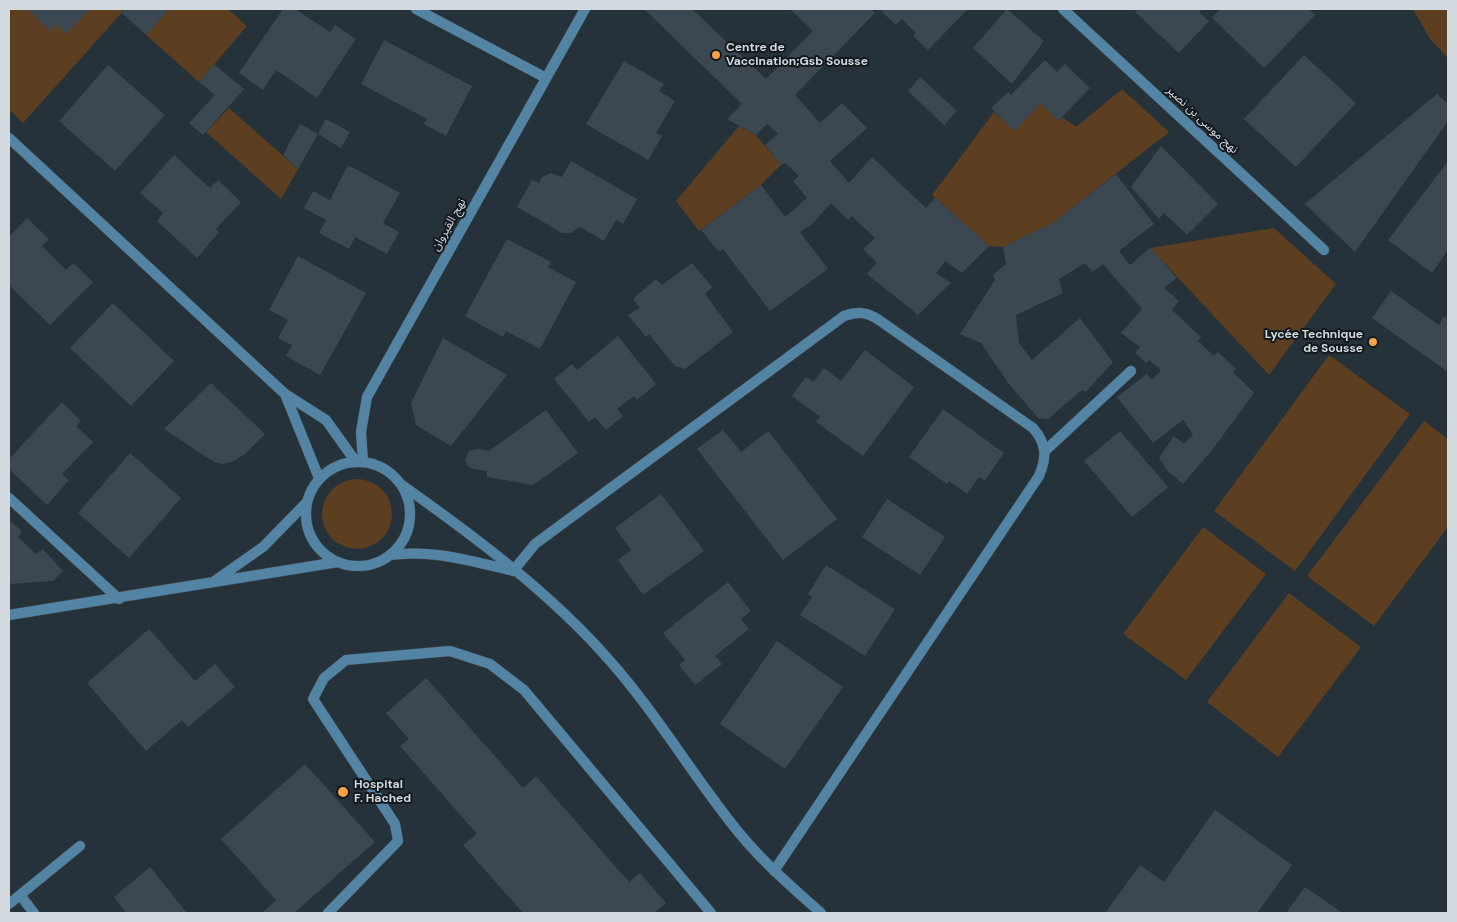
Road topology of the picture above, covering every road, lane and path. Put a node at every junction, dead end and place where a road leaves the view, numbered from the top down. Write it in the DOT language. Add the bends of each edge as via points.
graph roads {
  1 [pos="416,9"];
  2 [pos="585,9"];
  3 [pos="1064,9"];
  4 [pos="546,78"];
  5 [pos="9,138"];
  6 [pos="1324,250"];
  7 [pos="1131,371"];
  8 [pos="285,394"];
  9 [pos="1046,450"];
  10 [pos="360,462"];
  11 [pos="319,478"];
  12 [pos="402,486"];
  13 [pos="9,498"];
  14 [pos="307,502"];
  15 [pos="390,555"];
  16 [pos="338,562"];
  17 [pos="514,571"];
  18 [pos="210,584"];
  19 [pos="119,598"];
  20 [pos="9,615"];
  21 [pos="80,846"];
  22 [pos="774,871"];
  23 [pos="20,895"];
  24 [pos="9,904"];
  25 [pos="34,913"];
  26 [pos="328,913"];
  27 [pos="711,913"];
  28 [pos="821,913"];
  1 -- 4 [label="street"];
  2 -- 4 [label="street, نهج القيروان"];
  3 -- 6 [label="street, نهج موسى بن نصير"];
  4 -- 10 [label="street, نهج القيروان" via="367,397"];
  5 -- 8 [label="street"];
  7 -- 9 [label="street"];
  8 -- 10 [label="street" via="326,420"];
  8 -- 11 [label="street"];
  9 -- 17 [label="street" via="1033,428 870,314 852,313 536,544"];
  9 -- 22 [label="street" via="1039,476"];
  10 -- 11 [label="street" via="336,466"];
  10 -- 12 [label="street" via="385,469"];
  11 -- 14 [label="street"];
  12 -- 15 [label="street" via="408,500 408,530"];
  12 -- 17 [label="street" via="462,528"];
  13 -- 19 [label="street"];
  14 -- 16 [label="street" via="305,517 315,544"];
  14 -- 18 [label="street" via="264,547"];
  15 -- 16 [label="street" via="360,566"];
  15 -- 17 [label="street" via="414,552 442,555"];
  16 -- 18 [label="street"];
  17 -- 22 [label="street" via="552,602 611,662 740,834"];
  18 -- 19 [label="street"];
  19 -- 20 [label="street"];
  21 -- 23 [label="street"];
  22 -- 28 [label="street"];
  23 -- 24 [label="street"];
  23 -- 25 [label="street"];
  26 -- 27 [label="street" via="398,841 396,824 312,699 324,678 346,660 450,651 490,664 524,690"];
}
